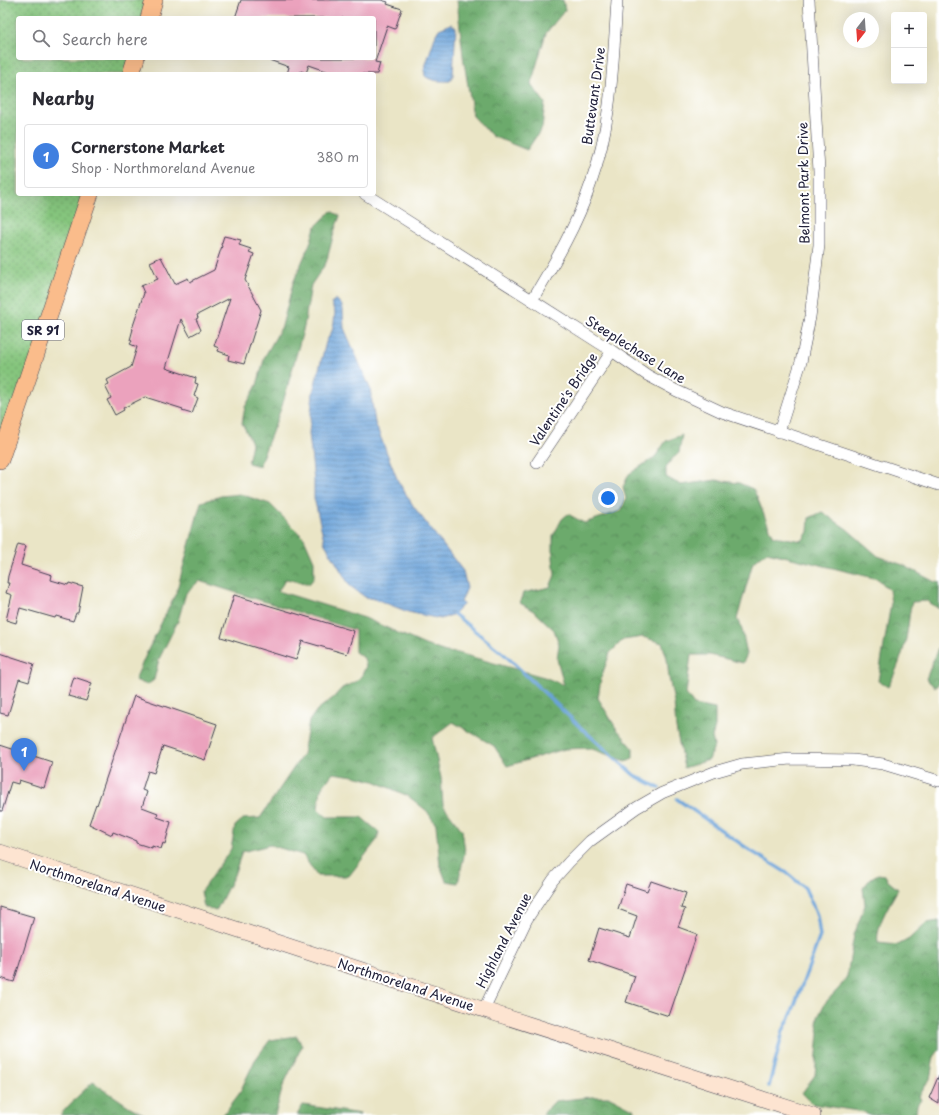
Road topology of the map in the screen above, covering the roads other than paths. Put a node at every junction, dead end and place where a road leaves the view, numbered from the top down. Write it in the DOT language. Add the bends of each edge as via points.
graph roads {
  1 [pos="154,0"];
  2 [pos="617,0"];
  3 [pos="809,0"];
  4 [pos="150,16"];
  5 [pos="135,60"];
  6 [pos="132,72"];
  7 [pos="89,196"];
  8 [pos="368,196"];
  9 [pos="532,300"];
  10 [pos="612,351"];
  11 [pos="779,432"];
  12 [pos="0,460"];
  13 [pos="537,463"];
  14 [pos="939,485"];
  15 [pos="939,781"];
  16 [pos="0,852"];
  17 [pos="484,1009"];
  18 [pos="813,1115"];
  1 -- 4 [label="main road"];
  2 -- 9 [label="street, Buttevant Drive" via="607,121 592,182 563,248"];
  3 -- 11 [label="street, Belmont Park Drive" via="819,170 819,245 810,317 801,362"];
  5 -- 6 [label="main road"];
  7 -- 12 [label="main road, SR 91"];
  8 -- 9 [label="street, Steeplechase Lane"];
  9 -- 10 [label="street, Steeplechase Lane"];
  10 -- 11 [label="street, Steeplechase Lane" via="675,390 722,412"];
  10 -- 13 [label="street, Valentine's Bridge"];
  11 -- 14 [label="street, Steeplechase Lane"];
  15 -- 17 [label="street, Highland Avenue" via="883,764 853,760 790,759 742,764 714,772 662,793 590,841 553,880 527,919"];
  16 -- 17 [label="street, Northmoreland Avenue"];
  17 -- 18 [label="street, Northmoreland Avenue"];
}
